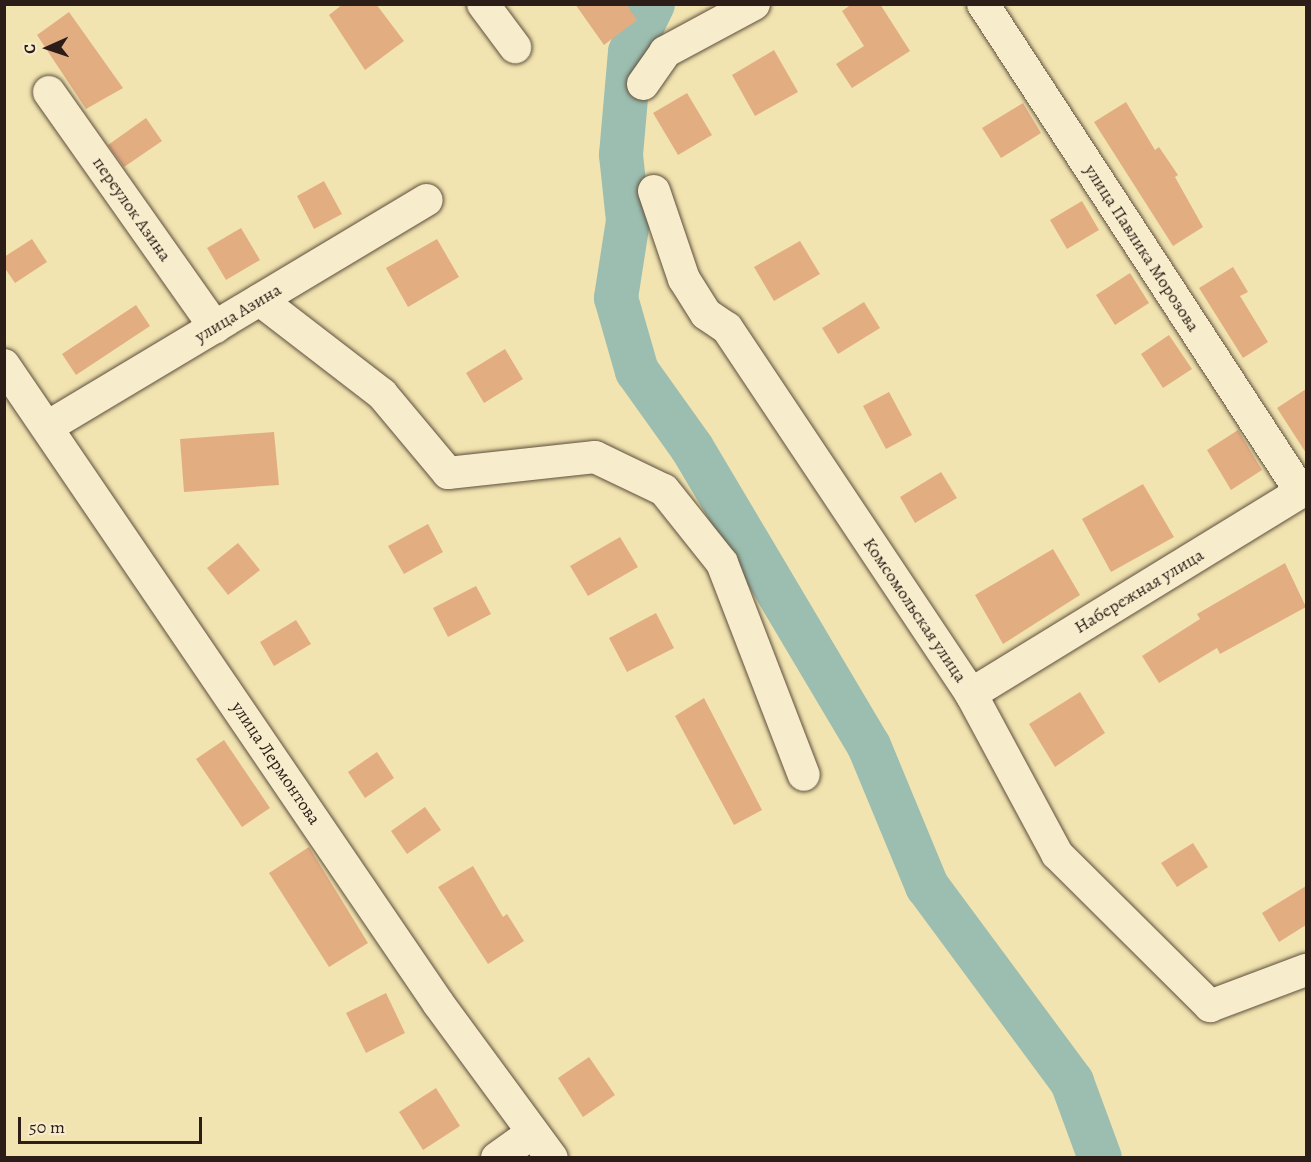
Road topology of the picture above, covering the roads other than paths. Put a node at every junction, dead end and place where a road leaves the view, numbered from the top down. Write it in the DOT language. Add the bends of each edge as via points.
graph roads {
  1 [pos="483,4"];
  2 [pos="754,4"];
  3 [pos="983,4"];
  4 [pos="515,47"];
  5 [pos="644,84"];
  6 [pos="49,92"];
  7 [pos="654,191"];
  8 [pos="428,200"];
  9 [pos="260,300"];
  10 [pos="215,327"];
  11 [pos="4,365"];
  12 [pos="49,426"];
  13 [pos="1304,491"];
  14 [pos="971,694"];
  15 [pos="804,775"];
  16 [pos="1306,970"];
  17 [pos="532,1133"];
  18 [pos="497,1158"];
  19 [pos="552,1158"];
  1 -- 4 [label="street"];
  2 -- 5 [label="street" via="665,52"];
  3 -- 13 [label="street, улица Павлика Морозова"];
  6 -- 10 [label="street, переулок Азина"];
  7 -- 14 [label="street, Комсомольская улица" via="684,279 706,315 727,328"];
  8 -- 9 [label="street, улица Азина"];
  9 -- 10 [label="street, улица Азина"];
  9 -- 15 [label="street" via="382,394 448,473 595,457 664,490 722,563"];
  10 -- 12 [label="street, улица Азина"];
  11 -- 12 [label="street, улица Лермонтова"];
  12 -- 17 [label="street, улица Лермонтова" via="438,1003"];
  13 -- 14 [label="street, Набережная улица"];
  14 -- 16 [label="street, Комсомольская улица" via="1057,854 1210,1006"];
  17 -- 18 [label="street"];
  17 -- 19 [label="street, улица Лермонтова"];
}
